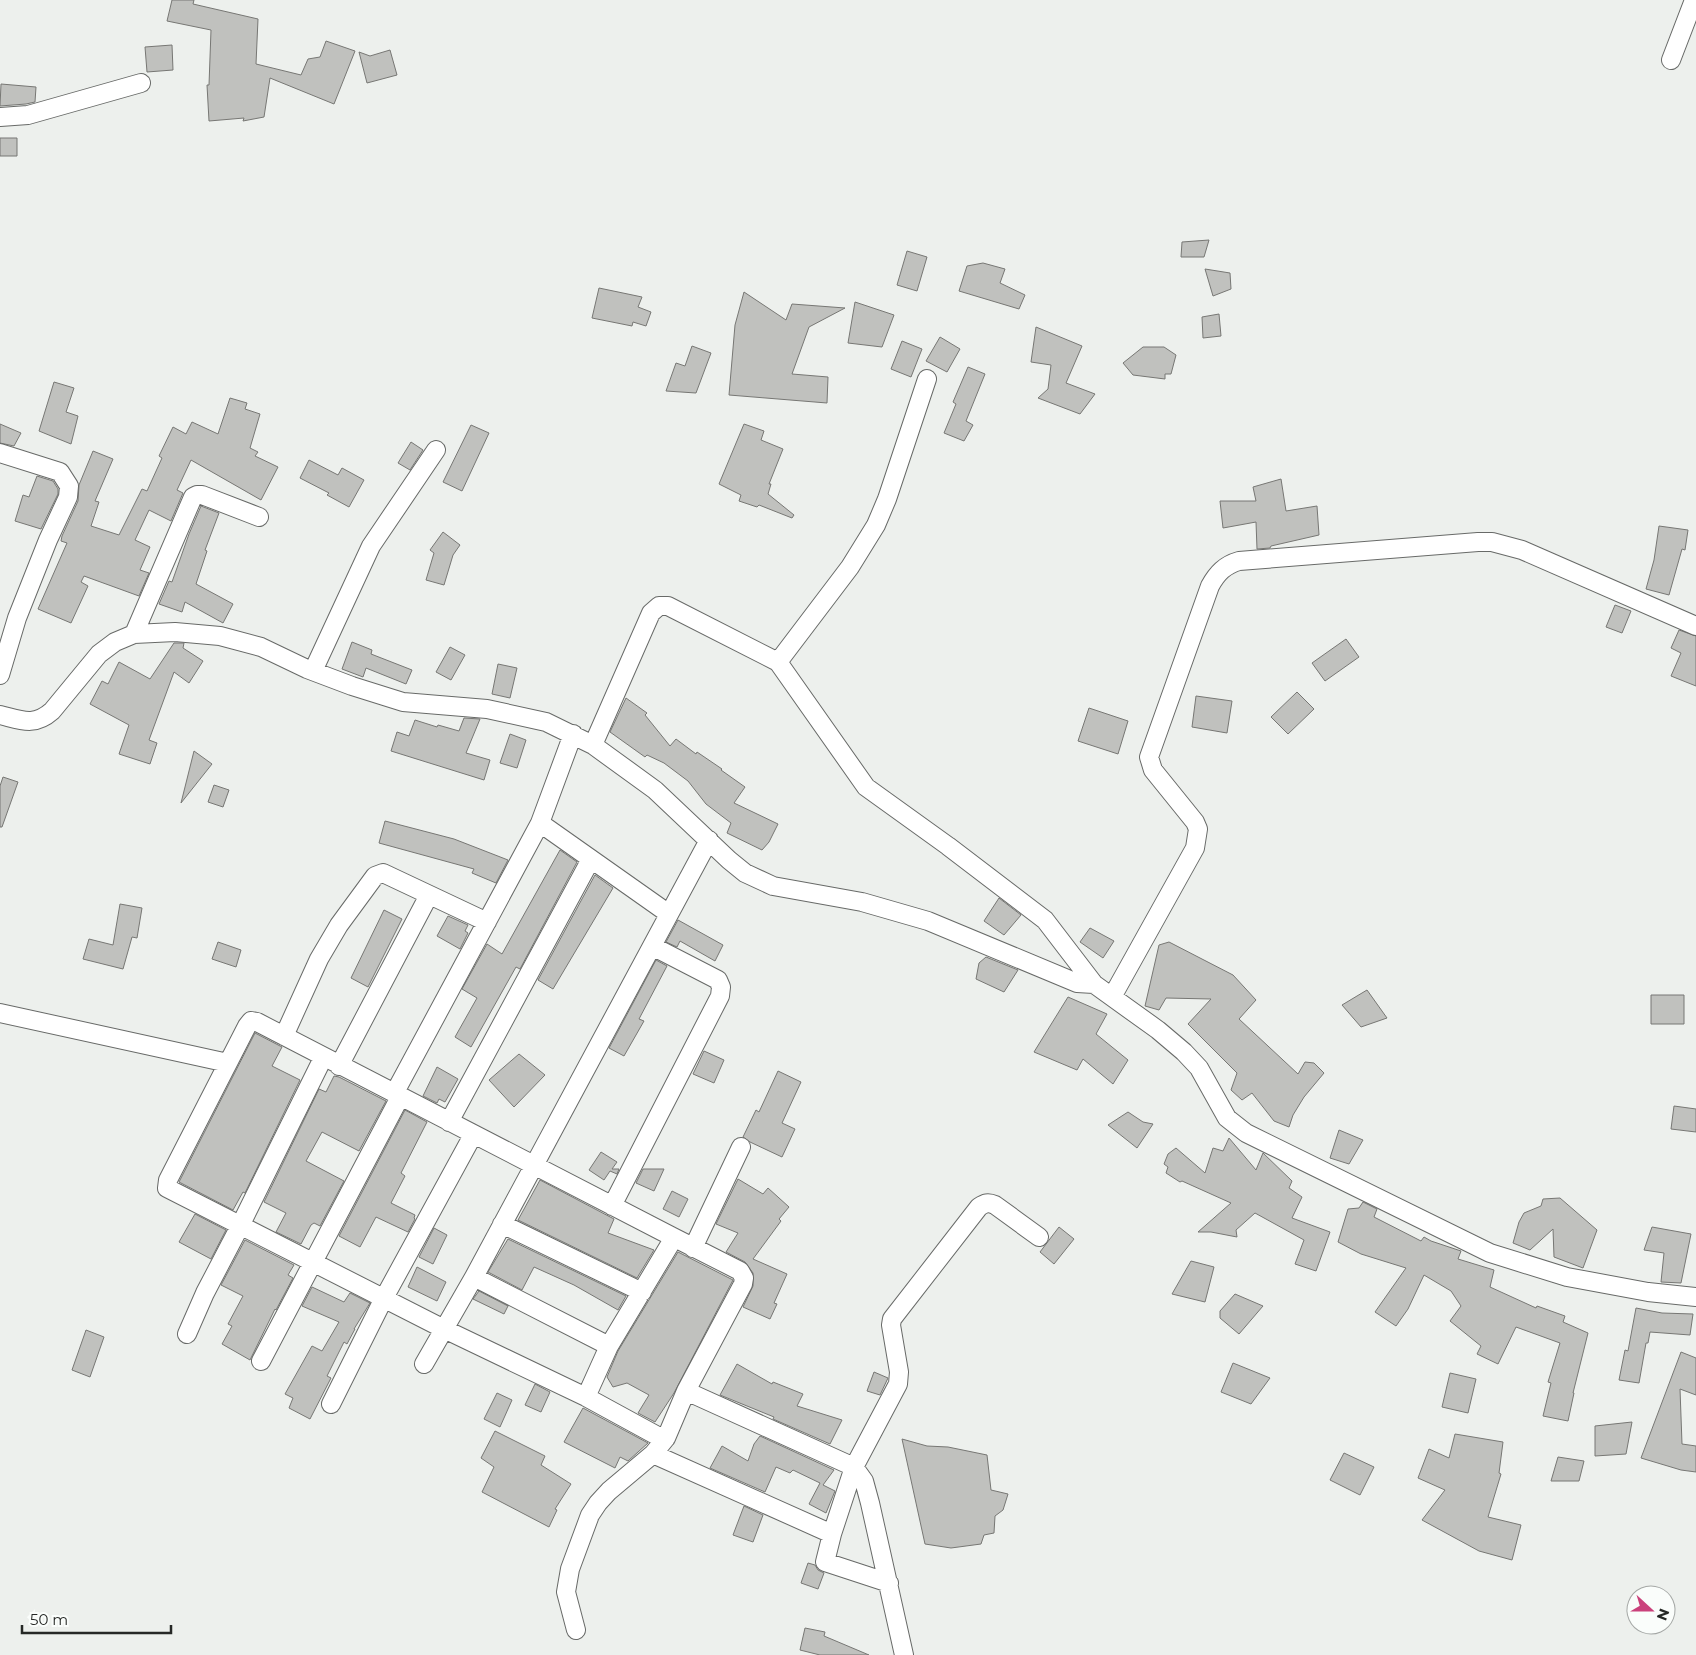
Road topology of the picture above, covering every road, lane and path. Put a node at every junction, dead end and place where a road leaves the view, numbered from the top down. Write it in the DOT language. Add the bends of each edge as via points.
graph roads {
  1 [pos="1693,1"];
  2 [pos="1671,60"];
  3 [pos="142,83"];
  4 [pos="0,118"];
  5 [pos="927,379"];
  6 [pos="436,450"];
  7 [pos="0,453"];
  8 [pos="258,517"];
  9 [pos="1696,626"];
  10 [pos="134,634"];
  11 [pos="778,662"];
  12 [pos="313,671"];
  13 [pos="0,675"];
  14 [pos="0,715"];
  15 [pos="572,734"];
  16 [pos="593,745"];
  17 [pos="540,823"];
  18 [pos="709,840"];
  19 [pos="591,859"];
  20 [pos="429,895"];
  21 [pos="669,914"];
  22 [pos="487,922"];
  23 [pos="652,946"];
  24 [pos="1094,984"];
  25 [pos="1112,997"];
  26 [pos="0,1013"];
  27 [pos="284,1036"];
  28 [pos="331,1062"];
  29 [pos="228,1063"];
  30 [pos="397,1095"];
  31 [pos="449,1122"];
  32 [pos="473,1135"];
  33 [pos="741,1147"];
  34 [pos="533,1165"];
  35 [pos="612,1206"];
  36 [pos="502,1224"];
  37 [pos="240,1226"];
  38 [pos="671,1236"];
  39 [pos="1039,1237"];
  40 [pos="693,1248"];
  41 [pos="312,1262"];
  42 [pos="474,1277"];
  43 [pos="642,1292"];
  44 [pos="384,1298"];
  45 [pos="1696,1298"];
  46 [pos="444,1329"];
  47 [pos="187,1334"];
  48 [pos="610,1346"];
  49 [pos="261,1361"];
  50 [pos="424,1364"];
  51 [pos="686,1391"];
  52 [pos="586,1397"];
  53 [pos="331,1404"];
  54 [pos="666,1438"];
  55 [pos="653,1454"];
  56 [pos="854,1467"];
  57 [pos="832,1534"];
  58 [pos="889,1583"];
  59 [pos="576,1630"];
  60 [pos="904,1655"];
  1 -- 2 [label="street"];
  3 -- 4 [label="street" via="28,116"];
  5 -- 11 [label="street" via="876,524 850,567"];
  6 -- 12 [label="street" via="371,546"];
  7 -- 13 [label="street" via="60,472 69,486 68,497 17,618"];
  8 -- 10 [label="street" via="202,495 193,497"];
  9 -- 25 [label="street" via="1522,550 1492,542 1239,561 1222,569 1210,586 1149,757 1153,770 1198,829 1195,848"];
  10 -- 12 [label="street" via="175,632 220,636 261,647"];
  10 -- 14 [label="street" via="99,654 43,719 34,721"];
  11 -- 16 [label="street" via="668,606 659,606 650,614"];
  11 -- 24 [label="street" via="866,788 1045,920"];
  12 -- 15 [label="street" via="403,702 487,709 546,722"];
  15 -- 16 [label="street"];
  15 -- 17 [label="street"];
  16 -- 18 [label="street" via="655,790"];
  17 -- 19 [label="street"];
  17 -- 22 [label="street"];
  18 -- 21 [label="street"];
  18 -- 24 [label="street" via="745,873 772,886 862,902 928,921 1077,983"];
  19 -- 21 [label="street"];
  19 -- 31 [label="street"];
  20 -- 22 [label="street"];
  20 -- 27 [label="street" via="383,873 375,876 319,959"];
  20 -- 28 [label="street"];
  21 -- 23 [label="street"];
  22 -- 30 [label="street"];
  23 -- 34 [label="street"];
  23 -- 35 [label="street" via="718,980 720,996"];
  24 -- 25 [label="street"];
  25 -- 45 [label="street" via="1184,1052 1199,1068 1226,1118 1246,1134 1490,1253 1567,1277"];
  26 -- 29 [label="street"];
  27 -- 28 [label="street"];
  27 -- 29 [label="street" via="251,1021"];
  28 -- 30 [label="street"];
  28 -- 37 [label="street"];
  29 -- 37 [label="street" via="168,1180 168,1188"];
  30 -- 31 [label="street"];
  30 -- 41 [label="street"];
  31 -- 32 [label="street"];
  32 -- 34 [label="street"];
  32 -- 44 [label="street"];
  33 -- 40 [label="street"];
  34 -- 35 [label="street"];
  34 -- 36 [label="street"];
  35 -- 38 [label="street"];
  36 -- 42 [label="street"];
  36 -- 43 [label="street"];
  37 -- 41 [label="street"];
  37 -- 47 [label="street"];
  38 -- 40 [label="street"];
  38 -- 43 [label="street" via="672,1241"];
  39 -- 56 [label="street" via="995,1205 989,1203 980,1207 892,1319 898,1384"];
  40 -- 51 [label="street" via="740,1271 744,1284"];
  41 -- 44 [label="street"];
  41 -- 49 [label="street"];
  42 -- 46 [label="street"];
  42 -- 48 [label="street"];
  43 -- 48 [label="street"];
  44 -- 46 [label="street"];
  44 -- 53 [label="street"];
  46 -- 50 [label="street"];
  46 -- 52 [label="street"];
  48 -- 52 [label="street"];
  51 -- 54 [label="street"];
  51 -- 56 [label="street"];
  52 -- 54 [label="street" via="660,1438"];
  54 -- 55 [label="street"];
  55 -- 57 [label="street"];
  55 -- 59 [label="street" via="609,1490 590,1515 570,1569 566,1592"];
  56 -- 57 [label="street"];
  56 -- 58 [label="street" via="864,1481"];
  57 -- 58 [label="street" via="825,1562"];
  58 -- 60 [label="street"];
}
